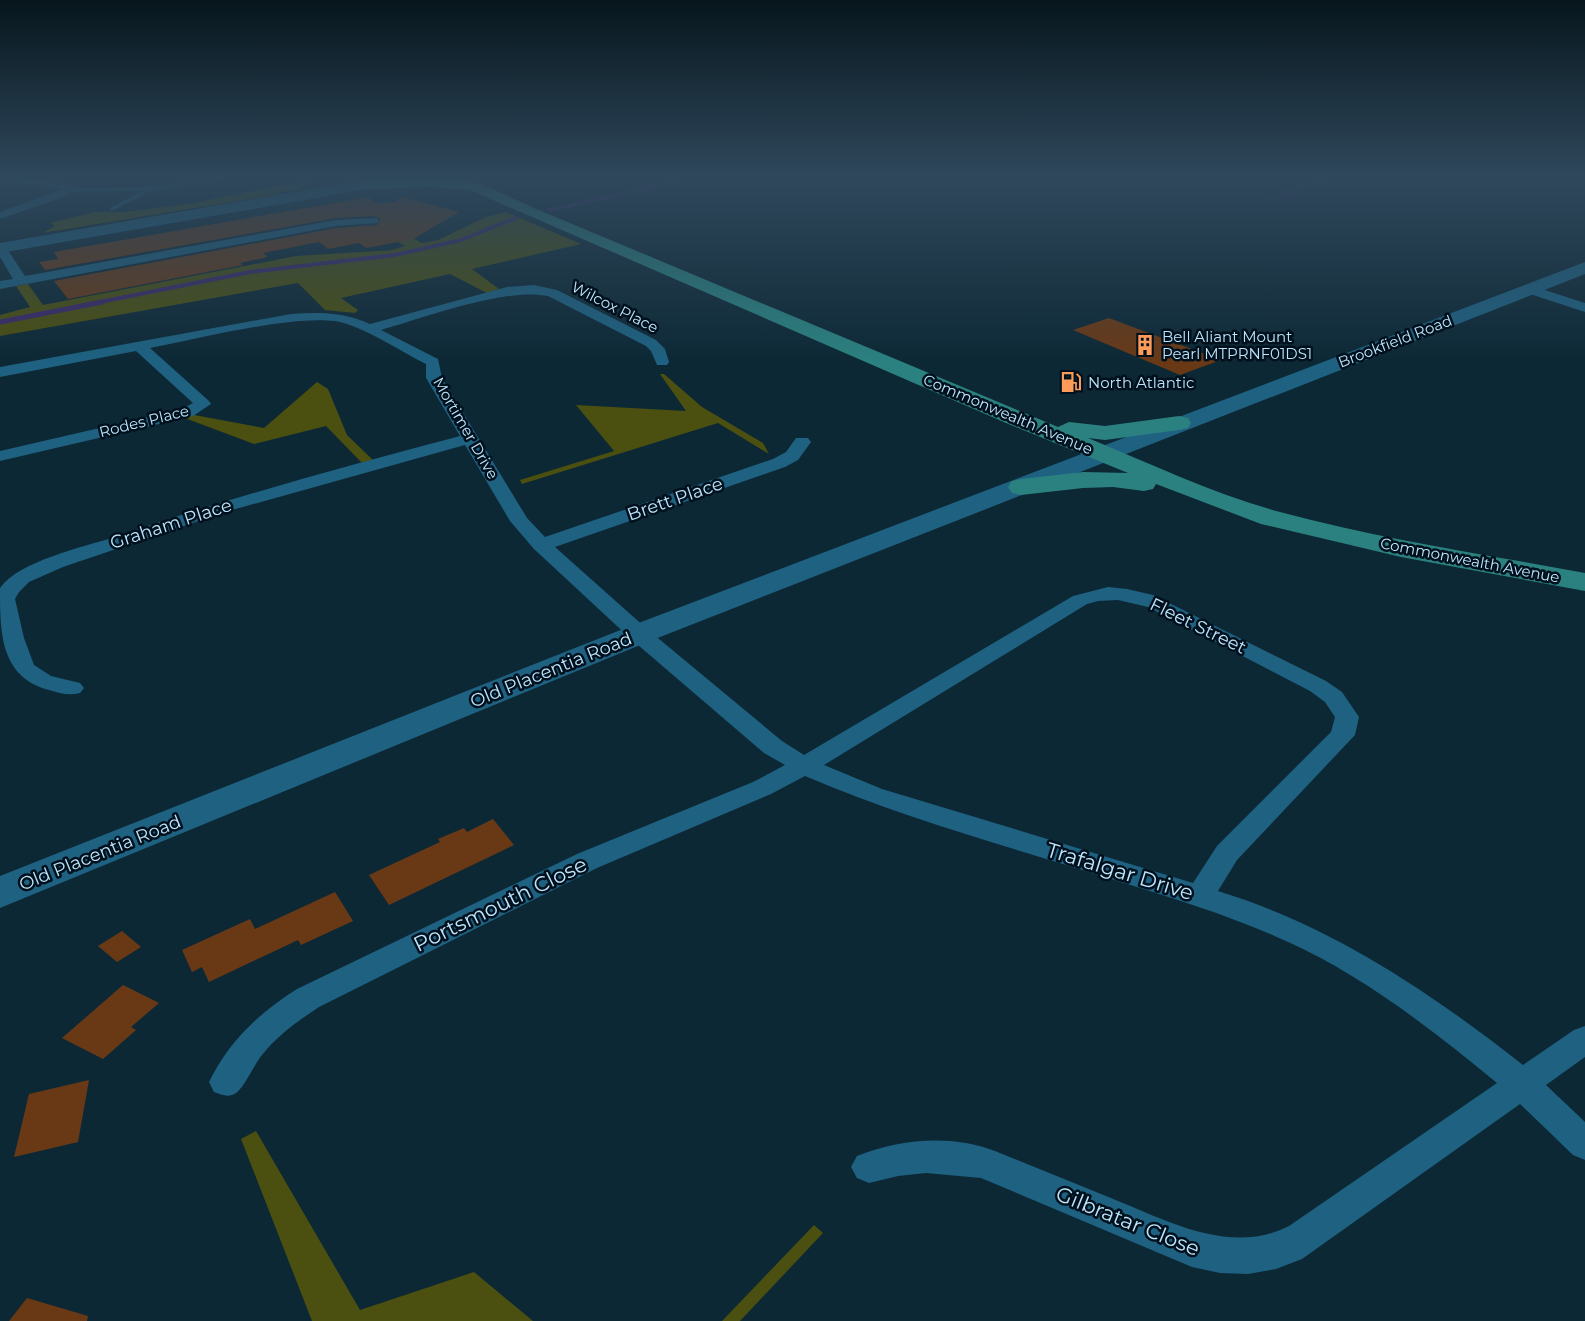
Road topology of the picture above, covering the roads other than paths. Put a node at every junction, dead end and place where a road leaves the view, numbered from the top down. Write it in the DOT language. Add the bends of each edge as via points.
graph roads {
  1 [pos="49,239"];
  2 [pos="251,239"];
  3 [pos="593,239"];
  4 [pos="0,247"];
  5 [pos="1585,268"];
  6 [pos="21,281"];
  7 [pos="0,285"];
  8 [pos="1529,289"];
  9 [pos="1585,308"];
  10 [pos="369,329"];
  11 [pos="139,346"];
  12 [pos="662,362"];
  13 [pos="0,372"];
  14 [pos="1015,418"];
  15 [pos="1179,423"];
  16 [pos="470,438"];
  17 [pos="802,442"];
  18 [pos="1105,454"];
  19 [pos="0,456"];
  20 [pos="1021,487"];
  21 [pos="1211,497"];
  22 [pos="540,546"];
  23 [pos="1585,582"];
  24 [pos="639,634"];
  25 [pos="72,688"];
  26 [pos="804,766"];
  27 [pos="0,893"];
  28 [pos="1200,896"];
  29 [pos="1585,1039"];
  30 [pos="226,1082"];
  31 [pos="1521,1083"];
  32 [pos="1585,1144"];
  33 [pos="869,1167"];
  1 -- 4 [label="main road"];
  2 -- 6 [label="street"];
  3 -- 14 [label="main road, Commonwealth Avenue"];
  4 -- 6 [label="street"];
  5 -- 8 [label="main road, Brookfield Road"];
  6 -- 7 [label="street"];
  8 -- 9 [label="street"];
  8 -- 15 [label="main road, Brookfield Road"];
  10 -- 11 [label="street, Mortimer Drive" via="342,318 301,317"];
  10 -- 12 [label="street, Wilcox Place" via="507,291 541,289 651,343 658,349"];
  10 -- 16 [label="street, Mortimer Drive" via="433,362 434,378"];
  11 -- 13 [label="street, Mortimer Drive"];
  11 -- 19 [label="street, Rodes Place" via="203,404 187,413"];
  14 -- 15 [label="main road" via="1097,433"];
  14 -- 18 [label="main road, Commonwealth Avenue"];
  14 -- 20 [label="main road" via="1047,453"];
  15 -- 18 [label="main road, Brookfield Road"];
  15 -- 21 [label="main road" via="1157,445 1160,458"];
  16 -- 22 [label="street, Mortimer Drive" via="519,521"];
  16 -- 25 [label="street, Graham Place" via="200,513 22,578 5,599 22,664 33,676"];
  17 -- 22 [label="street, Brett Place" via="792,456 779,463"];
  18 -- 20 [label="main road, Old Placentia Road"];
  18 -- 21 [label="main road, Commonwealth Avenue"];
  20 -- 21 [label="main road" via="1108,477"];
  20 -- 24 [label="main road, Old Placentia Road"];
  21 -- 23 [label="main road, Commonwealth Avenue" via="1271,518 1336,534"];
  22 -- 24 [label="street, Mortimer Drive"];
  24 -- 26 [label="street, Trafalgar Drive" via="758,737"];
  24 -- 27 [label="main road, Old Placentia Road"];
  26 -- 28 [label="street, Trafalgar Drive" via="873,795"];
  26 -- 28 [label="street, Fleet Street" via="1080,600 1116,593 1146,599 1318,686 1334,697 1347,717 1343,735 1227,853"];
  26 -- 30 [label="street, Portsmouth Close" via="762,788 587,861 308,998 258,1035"];
  28 -- 31 [label="street, Trafalgar Drive" via="1299,934 1365,970 1449,1025"];
  29 -- 31 [label="street, Gilbratar Close"];
  31 -- 32 [label="street, Trafalgar Drive"];
  31 -- 33 [label="street, Gilbratar Close" via="1302,1239 1279,1250 1248,1257 1192,1248 984,1162 923,1156"];
}
